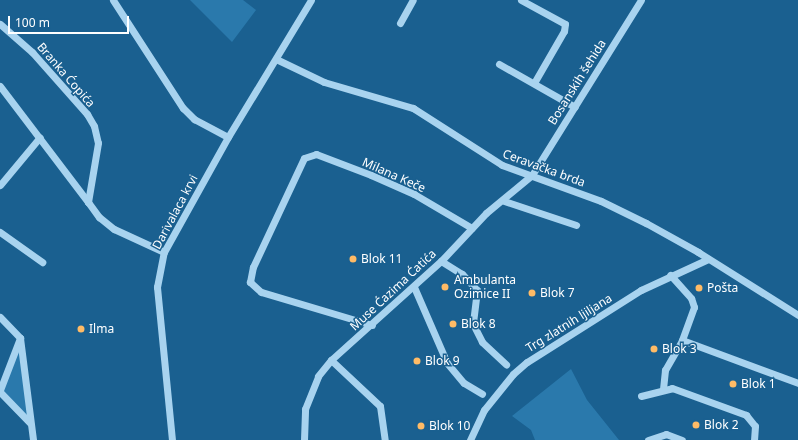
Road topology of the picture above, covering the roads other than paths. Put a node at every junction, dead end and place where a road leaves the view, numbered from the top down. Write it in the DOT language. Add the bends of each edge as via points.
graph roads {
  1 [pos="113,0"];
  2 [pos="310,0"];
  3 [pos="413,0"];
  4 [pos="521,0"];
  5 [pos="641,0"];
  6 [pos="400,23"];
  7 [pos="0,24"];
  8 [pos="276,59"];
  9 [pos="499,64"];
  10 [pos="534,83"];
  11 [pos="0,86"];
  12 [pos="575,107"];
  13 [pos="40,137"];
  14 [pos="228,137"];
  15 [pos="532,175"];
  16 [pos="0,185"];
  17 [pos="504,200"];
  18 [pos="88,202"];
  19 [pos="576,226"];
  20 [pos="472,228"];
  21 [pos="0,232"];
  22 [pos="164,252"];
  23 [pos="708,259"];
  24 [pos="441,261"];
  25 [pos="42,262"];
  26 [pos="670,275"];
  27 [pos="414,287"];
  28 [pos="798,316"];
  29 [pos="0,317"];
  30 [pos="372,325"];
  31 [pos="20,338"];
  32 [pos="682,340"];
  33 [pos="331,360"];
  34 [pos="506,364"];
  35 [pos="798,383"];
  36 [pos="662,390"];
  37 [pos="0,391"];
  38 [pos="482,394"];
  39 [pos="641,396"];
  40 [pos="30,423"];
  41 [pos="33,440"];
  42 [pos="172,440"];
  43 [pos="304,440"];
  44 [pos="385,440"];
  45 [pos="470,440"];
  46 [pos="648,440"];
  47 [pos="682,440"];
  48 [pos="754,440"];
  1 -- 14 [label="street" via="183,108 194,119"];
  2 -- 8 [label="street, Darivalaca krvi"];
  3 -- 6 [label="street"];
  4 -- 10 [label="street" via="566,24"];
  5 -- 12 [label="street, Bosanskih šehida"];
  7 -- 18 [label="street, Branka Ćopića" via="32,52 87,114 94,126 98,143"];
  8 -- 14 [label="street, Darivalaca krvi"];
  8 -- 15 [label="street, Ceravačka brda" via="324,82 413,108 490,159"];
  9 -- 10 [label="street"];
  10 -- 12 [label="street"];
  11 -- 13 [label="street"];
  12 -- 15 [label="street, Bosanskih šehida"];
  13 -- 16 [label="street"];
  13 -- 18 [label="street"];
  14 -- 22 [label="street, Darivalaca krvi"];
  15 -- 17 [label="street, Muse Ćazima Ćatića"];
  15 -- 23 [label="street, Ceravačka brda" via="601,201"];
  17 -- 19 [label="street"];
  17 -- 20 [label="street, Muse Ćazima Ćatića" via="486,213"];
  18 -- 22 [label="street" via="99,217 114,229"];
  20 -- 24 [label="street, Muse Ćazima Ćatića"];
  20 -- 30 [label="street, Milana Keče" via="414,194 371,175 316,154 304,158 253,267 250,282 261,292"];
  21 -- 25 [label="street"];
  22 -- 42 [label="street, Darivalaca krvi" via="157,287"];
  23 -- 26 [label="street, Trg zlatnih ljiljana"];
  23 -- 28 [label="street, Ceravačka brda"];
  24 -- 27 [label="street, Muse Ćazima Ćatića"];
  24 -- 34 [label="street" via="462,274 477,290 473,324 482,342"];
  26 -- 32 [label="street" via="694,302 693,313"];
  26 -- 45 [label="street, Trg zlatnih ljiljana" via="641,290 527,362 509,378 484,410"];
  27 -- 30 [label="street, Muse Ćazima Ćatića"];
  27 -- 38 [label="street" via="447,363 464,383"];
  29 -- 31 [label="street"];
  30 -- 33 [label="street, Muse Ćazima Ćatića"];
  31 -- 37 [label="street"];
  31 -- 40 [label="street"];
  32 -- 35 [label="street"];
  32 -- 36 [label="street" via="665,370"];
  33 -- 43 [label="street, Muse Ćazima Ćatića" via="318,376 310,392 305,409"];
  33 -- 44 [label="street" via="380,406"];
  36 -- 39 [label="street"];
  36 -- 48 [label="street" via="677,389 746,415 755,426"];
  37 -- 40 [label="street"];
  40 -- 41 [label="street"];
  46 -- 47 [label="street" via="666,434"];
}
